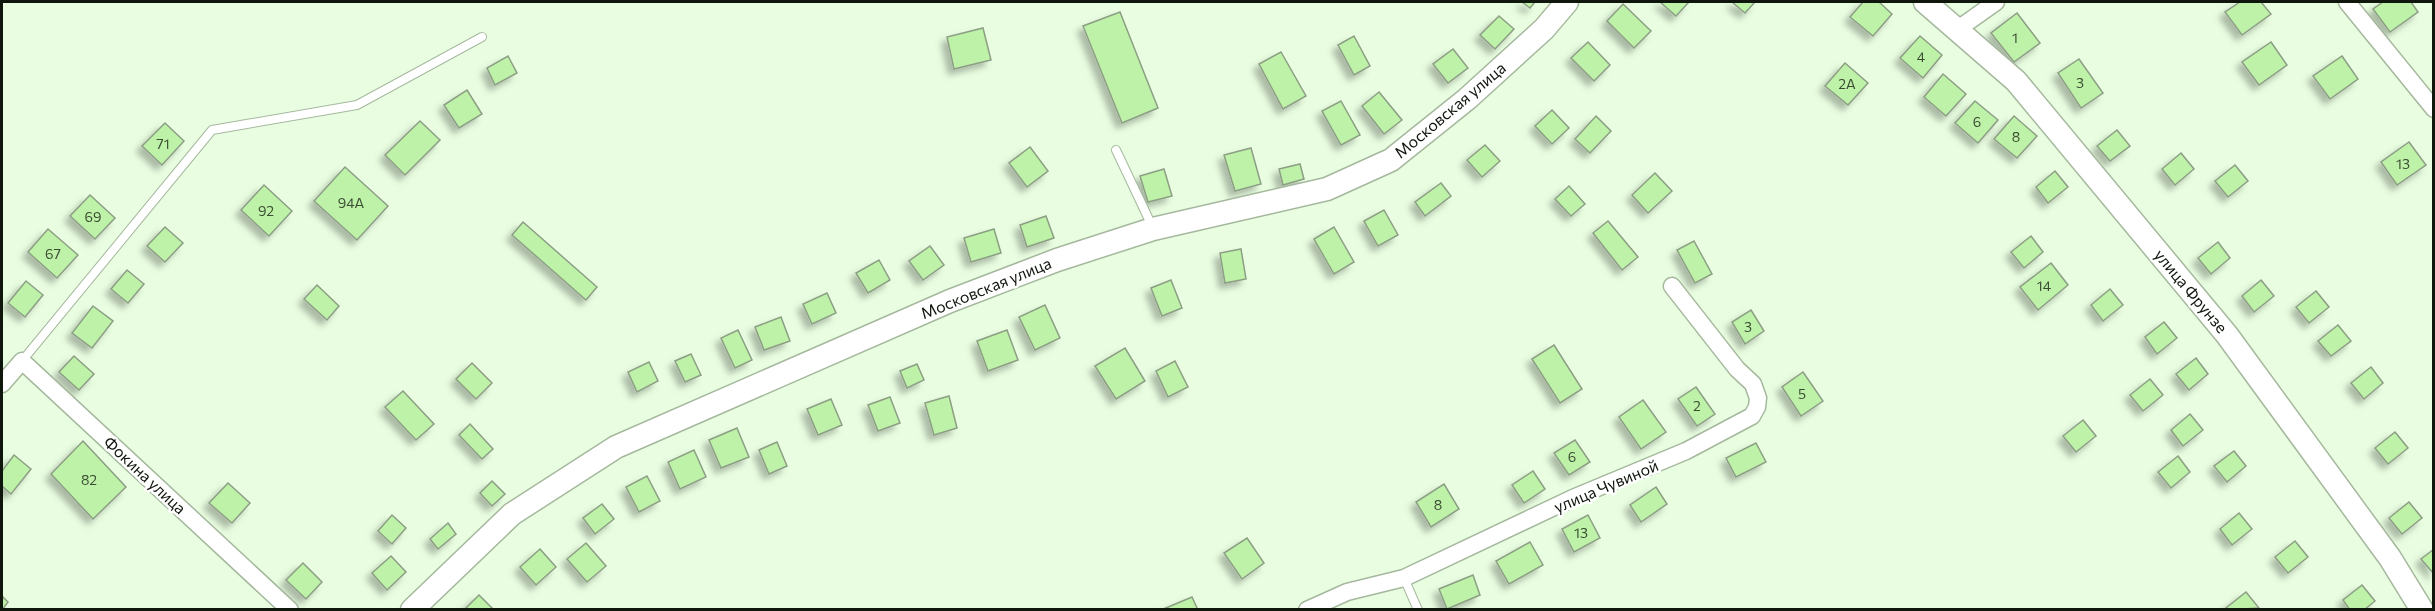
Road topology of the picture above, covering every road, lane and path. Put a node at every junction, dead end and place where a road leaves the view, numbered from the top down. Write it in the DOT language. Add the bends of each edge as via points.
graph roads {
  1 [pos="1567,2"];
  2 [pos="1925,2"];
  3 [pos="1996,2"];
  4 [pos="2347,2"];
  5 [pos="1958,29"];
  6 [pos="483,37"];
  7 [pos="2433,109"];
  8 [pos="1116,150"];
  9 [pos="1153,229"];
  10 [pos="1672,286"];
  11 [pos="22,361"];
  12 [pos="2,384"];
  13 [pos="1404,578"];
  14 [pos="290,609"];
  15 [pos="412,609"];
  16 [pos="1307,609"];
  17 [pos="1418,609"];
  18 [pos="2422,609"];
  1 -- 9 [label="street, Московская улица" via="1544,29 1467,99 1391,160 1327,189"];
  2 -- 5 [label="street, улица Фрунзе"];
  3 -- 5 [label="street"];
  4 -- 7 [label="street"];
  5 -- 18 [label="street, улица Фрунзе" via="2016,81 2227,335 2390,558"];
  6 -- 11 [label="lane" via="357,105 212,130"];
  8 -- 9 [label="lane"];
  9 -- 15 [label="street, Московская улица" via="950,301 616,447 512,514"];
  10 -- 13 [label="street, улица Чувиной" via="1753,384 1758,407 1752,416 1686,452 1573,498"];
  11 -- 12 [label="street"];
  11 -- 14 [label="street, Фокина улица"];
  13 -- 16 [label="street, улица Чувиной" via="1347,592"];
  13 -- 17 [label="lane"];
}
